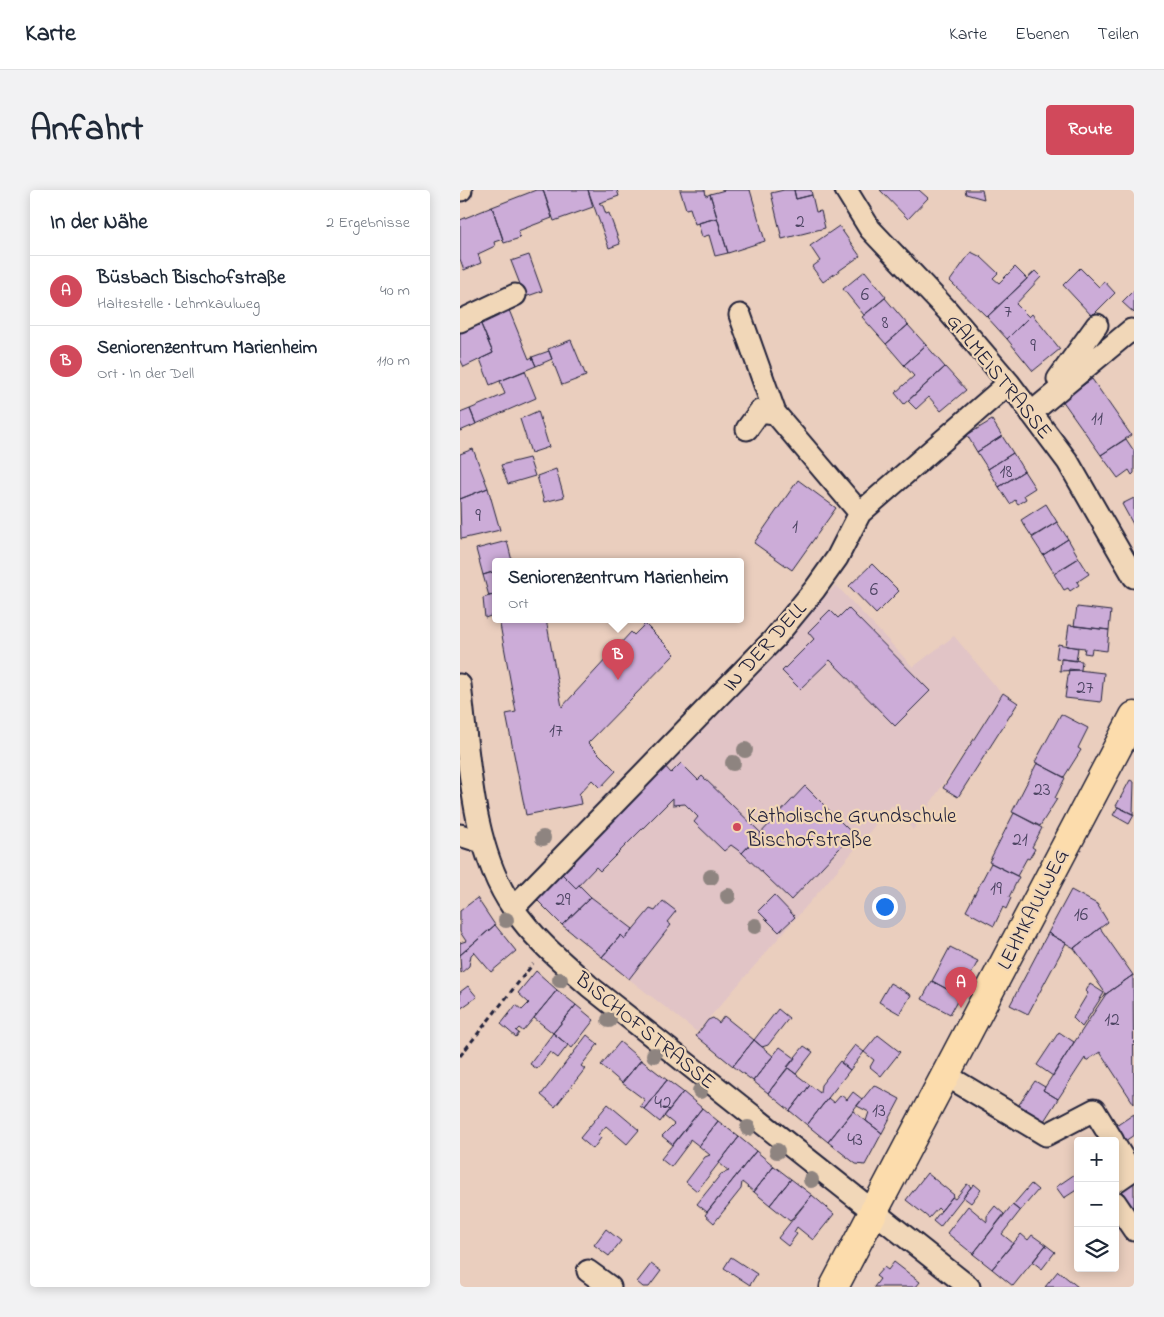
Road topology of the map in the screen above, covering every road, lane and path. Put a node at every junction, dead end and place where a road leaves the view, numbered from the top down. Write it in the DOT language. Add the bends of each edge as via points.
graph roads {
  1 [pos="846,190"];
  2 [pos="516,295"];
  3 [pos="740,316"];
  4 [pos="460,321"];
  5 [pos="1097,325"];
  6 [pos="1134,332"];
  7 [pos="1008,383"];
  8 [pos="1037,407"];
  9 [pos="775,413"];
  10 [pos="747,428"];
  11 [pos="860,514"];
  12 [pos="1134,577"];
  13 [pos="460,685"];
  14 [pos="1134,716"];
  15 [pos="460,835"];
  16 [pos="482,842"];
  17 [pos="513,908"];
  18 [pos="546,947"];
  19 [pos="460,1056"];
  20 [pos="944,1074"];
  21 [pos="1111,1137"];
  22 [pos="1119,1152"];
  23 [pos="1119,1179"];
  24 [pos="1119,1208"];
  25 [pos="874,1212"];
  26 [pos="1134,1230"];
  27 [pos="588,1272"];
  28 [pos="610,1287"];
  29 [pos="834,1287"];
  30 [pos="969,1287"];
  1 -- 7 [label="street, GALMEISTRASSE" via="870,229 947,310"];
  2 -- 4 [label="street"];
  3 -- 9 [label="street"];
  5 -- 8 [label="street"];
  6 -- 8 [label="street" via="1131,330"];
  7 -- 8 [label="street, GALMEISTRASSE"];
  7 -- 11 [label="street, IN DER DELL"];
  8 -- 12 [label="street, GALMEISTRASSE"];
  9 -- 10 [label="street" via="760,411"];
  9 -- 11 [label="street"];
  11 -- 17 [label="street, IN DER DELL" via="816,589 774,638"];
  13 -- 16 [label="street, BISCHOFSTRASSE"];
  14 -- 20 [label="main road, LEHMKAULWEG"];
  15 -- 16 [label="street"];
  16 -- 17 [label="street, BISCHOFSTRASSE" via="494,876"];
  17 -- 18 [label="street, BISCHOFSTRASSE"];
  18 -- 19 [label="path"];
  18 -- 25 [label="street, BISCHOFSTRASSE" via="590,986"];
  20 -- 21 [label="street" via="1046,1135 1094,1110"];
  20 -- 25 [label="main road, LEHMKAULWEG"];
  22 -- 23 [label="street" via="1131,1171"];
  24 -- 26 [label="street"];
  25 -- 29 [label="main road, LEHMKAULWEG"];
  25 -- 30 [label="street, BISCHOFSTRASSE"];
  27 -- 28 [label="street"];
}
